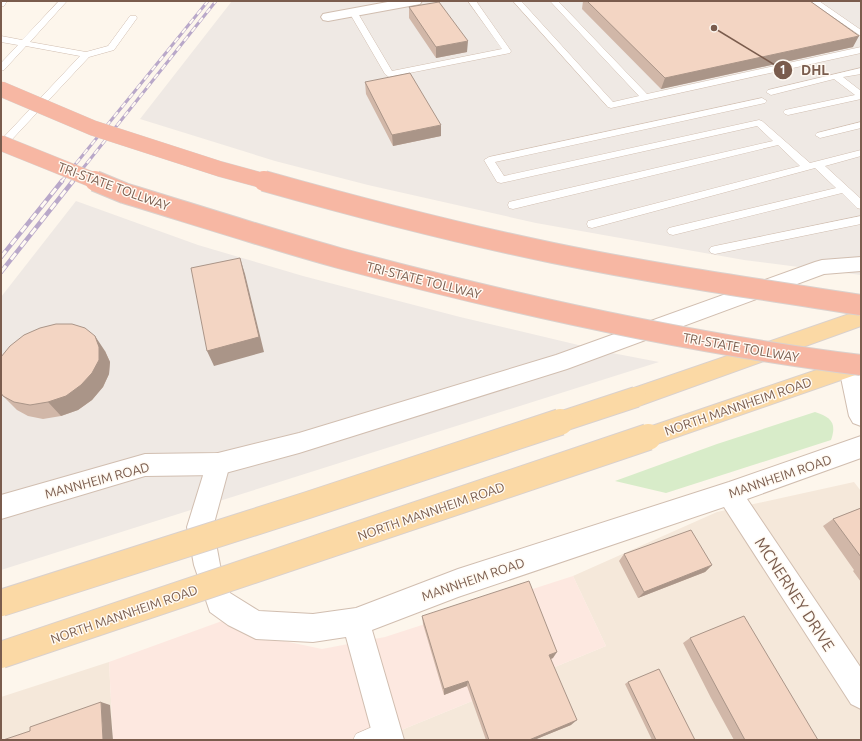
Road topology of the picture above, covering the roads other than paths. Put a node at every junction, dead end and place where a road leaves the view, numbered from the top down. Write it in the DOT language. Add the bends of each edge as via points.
graph roads {
  1 [pos="3,1"];
  2 [pos="63,1"];
  3 [pos="415,1"];
  4 [pos="472,1"];
  5 [pos="519,1"];
  6 [pos="554,1"];
  7 [pos="814,1"];
  8 [pos="1,4"];
  9 [pos="353,12"];
  10 [pos="328,17"];
  11 [pos="133,18"];
  12 [pos="861,34"];
  13 [pos="1,39"];
  14 [pos="23,44"];
  15 [pos="861,50"];
  16 [pos="86,55"];
  17 [pos="1,68"];
  18 [pos="861,71"];
  19 [pos="836,76"];
  20 [pos="1,89"];
  21 [pos="771,92"];
  22 [pos="861,95"];
  23 [pos="645,97"];
  24 [pos="762,101"];
  25 [pos="788,112"];
  26 [pos="861,125"];
  27 [pos="820,135"];
  28 [pos="780,142"];
  29 [pos="1,143"];
  30 [pos="1,146"];
  31 [pos="861,153"];
  32 [pos="813,166"];
  33 [pos="844,189"];
  34 [pos="861,204"];
  35 [pos="513,205"];
  36 [pos="861,220"];
  37 [pos="592,224"];
  38 [pos="673,231"];
  39 [pos="715,250"];
  40 [pos="861,264"];
  41 [pos="822,267"];
  42 [pos="861,274"];
  43 [pos="861,305"];
  44 [pos="861,318"];
  45 [pos="857,366"];
  46 [pos="861,416"];
  47 [pos="861,447"];
  48 [pos="218,464"];
  49 [pos="729,494"];
  50 [pos="1,507"];
  51 [pos="1,603"];
  52 [pos="356,622"];
  53 [pos="1,655"];
  54 [pos="861,694"];
  55 [pos="379,737"];
  1 -- 8 [label="lane"];
  2 -- 14 [label="lane"];
  3 -- 9 [label="street"];
  4 -- 9 [label="lane" via="507,51 389,74"];
  5 -- 23 [label="lane" via="611,105"];
  6 -- 23 [label="lane"];
  7 -- 12 [label="lane"];
  9 -- 10 [label="street"];
  11 -- 16 [label="lane" via="111,48"];
  13 -- 14 [label="lane"];
  14 -- 16 [label="lane"];
  14 -- 17 [label="lane"];
  15 -- 23 [label="lane"];
  16 -- 30 [label="lane"];
  18 -- 19 [label="lane"];
  19 -- 21 [label="lane"];
  19 -- 22 [label="lane"];
  20 -- 43 [label="highway, bridge" via="93,128 220,169 405,220 553,253"];
  22 -- 25 [label="lane"];
  24 -- 28 [label="lane" via="489,160 501,180 759,123"];
  26 -- 27 [label="lane"];
  28 -- 32 [label="lane"];
  28 -- 35 [label="lane"];
  29 -- 45 [label="highway, TRI-STATE TOLLWAY, bridge" via="124,192 337,257 476,293 610,323"];
  31 -- 32 [label="lane"];
  32 -- 33 [label="lane"];
  32 -- 37 [label="lane"];
  33 -- 34 [label="lane"];
  33 -- 38 [label="lane"];
  36 -- 39 [label="lane"];
  40 -- 41 [label="street, MANNHEIM ROAD"];
  41 -- 42 [label="street, MANNHEIM ROAD"];
  41 -- 48 [label="street, MANNHEIM ROAD" via="559,363 299,443"];
  44 -- 51 [label="main road, bridge" via="308,505"];
  45 -- 46 [label="street"];
  45 -- 53 [label="main road, NORTH MANNHEIM ROAD, bridge"];
  47 -- 49 [label="street, MANNHEIM ROAD"];
  48 -- 50 [label="street, MANNHEIM ROAD" via="145,465"];
  48 -- 52 [label="street, MANNHEIM ROAD" via="200,527 207,565 220,602 256,625 313,628"];
  49 -- 52 [label="street, MANNHEIM ROAD" via="458,583"];
  49 -- 54 [label="street, MCNERNEY DRIVE"];
  52 -- 55 [label="street"];
}
